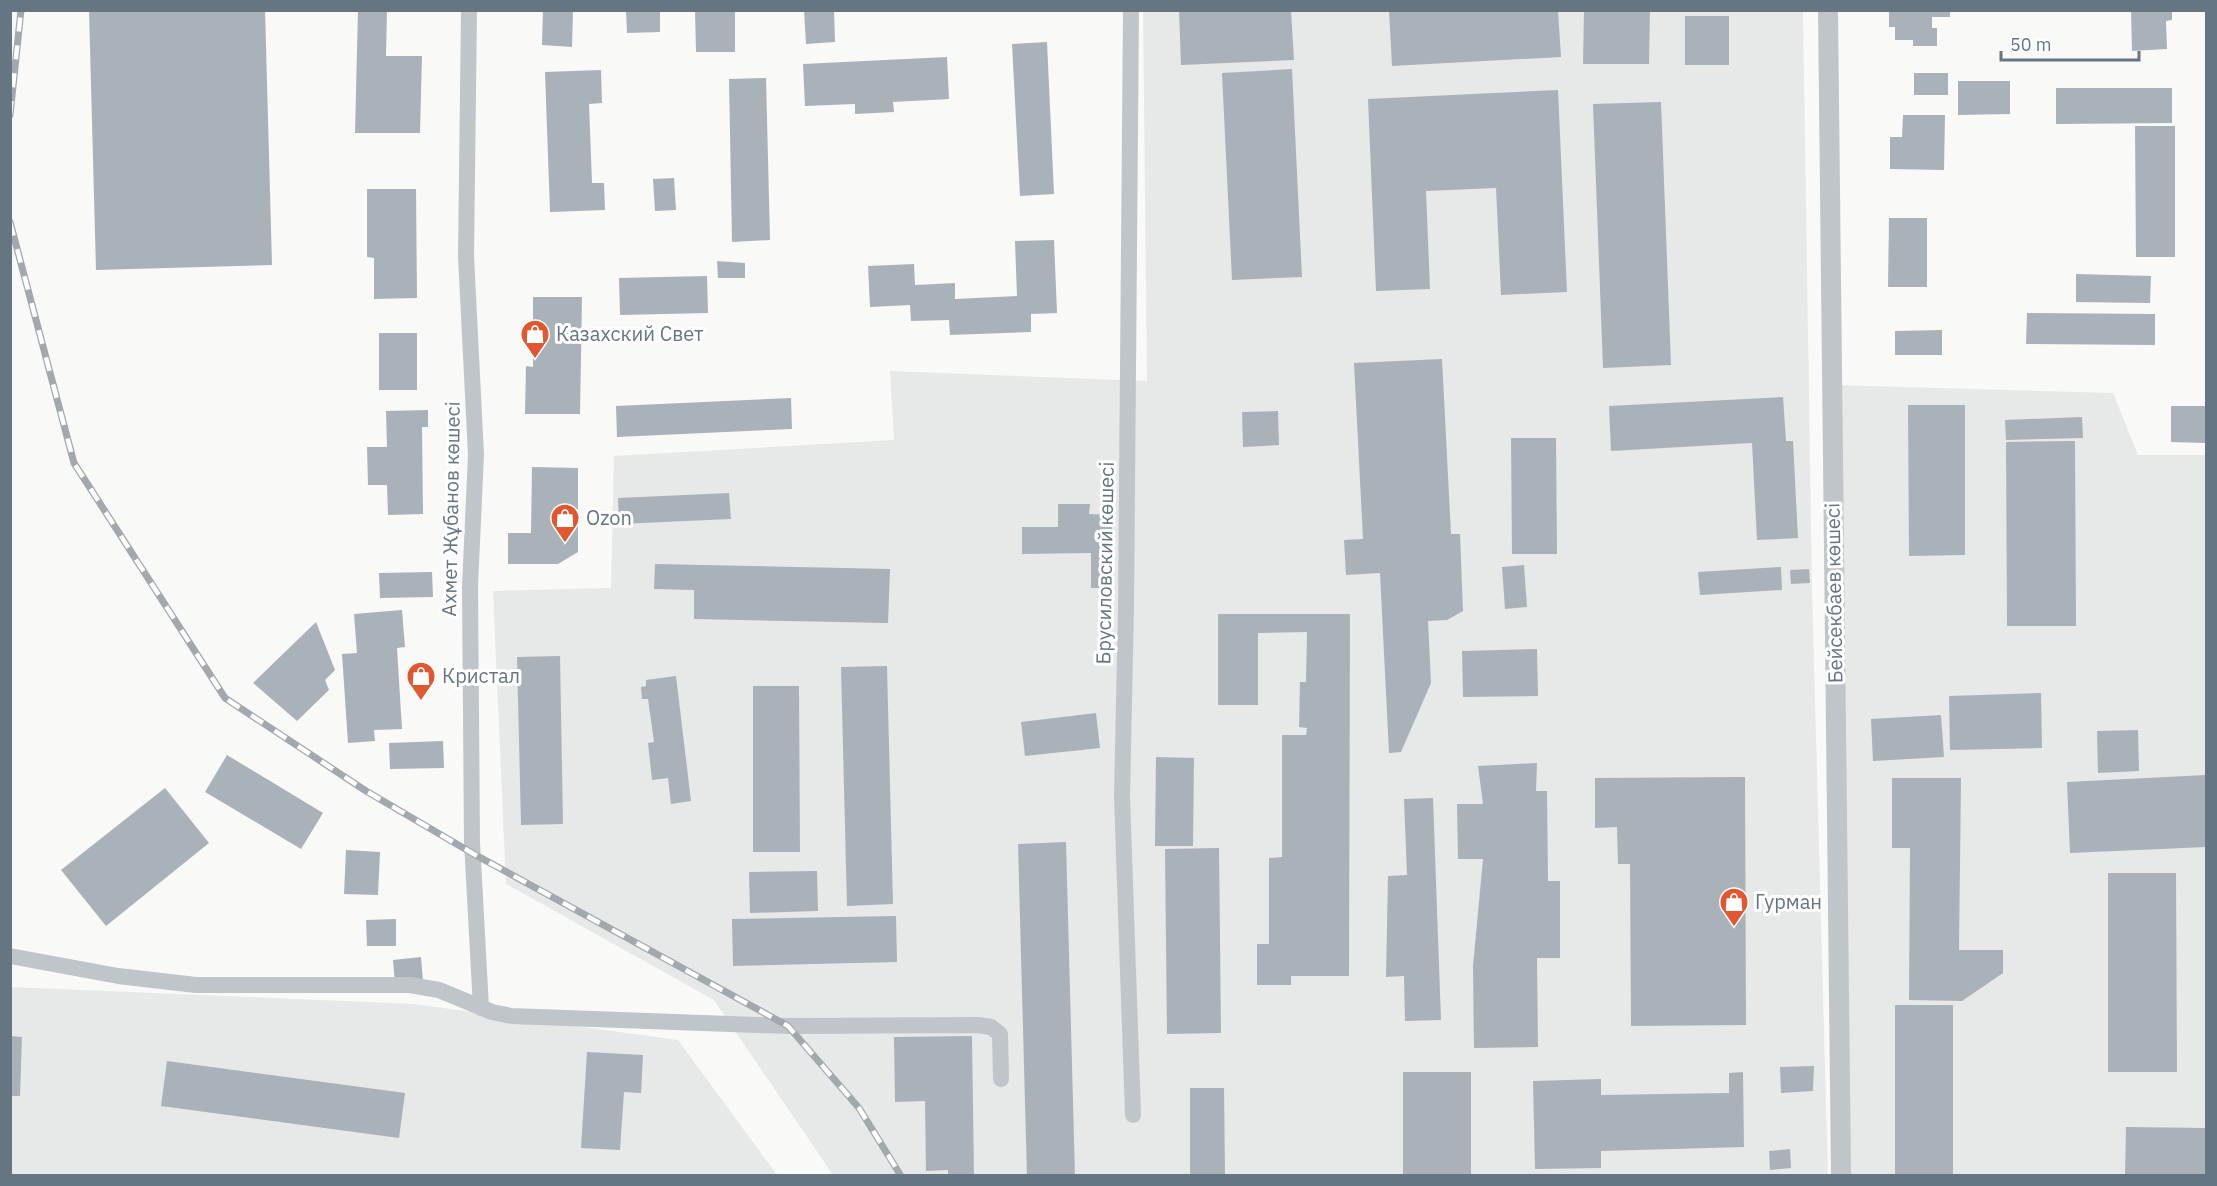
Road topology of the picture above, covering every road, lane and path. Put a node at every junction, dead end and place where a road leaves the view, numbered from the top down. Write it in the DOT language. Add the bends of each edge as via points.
graph roads {
  1 [pos="469,10"];
  2 [pos="1131,10"];
  3 [pos="1828,10"];
  4 [pos="10,956"];
  5 [pos="481,1008"];
  6 [pos="1002,1079"];
  7 [pos="1133,1115"];
  8 [pos="1841,1176"];
  1 -- 5 [label="street, Ахмет Жұбанов көшесі" via="466,256 476,455 470,586 472,819"];
  2 -- 7 [label="street, Брусиловский көшесі" via="1122,797"];
  3 -- 8 [label="street, Бейсекбаев көшесі"];
  4 -- 5 [label="street" via="118,976 196,985 410,985 439,990"];
  5 -- 6 [label="street" via="511,1016 722,1024 978,1024 1000,1034"];
}
